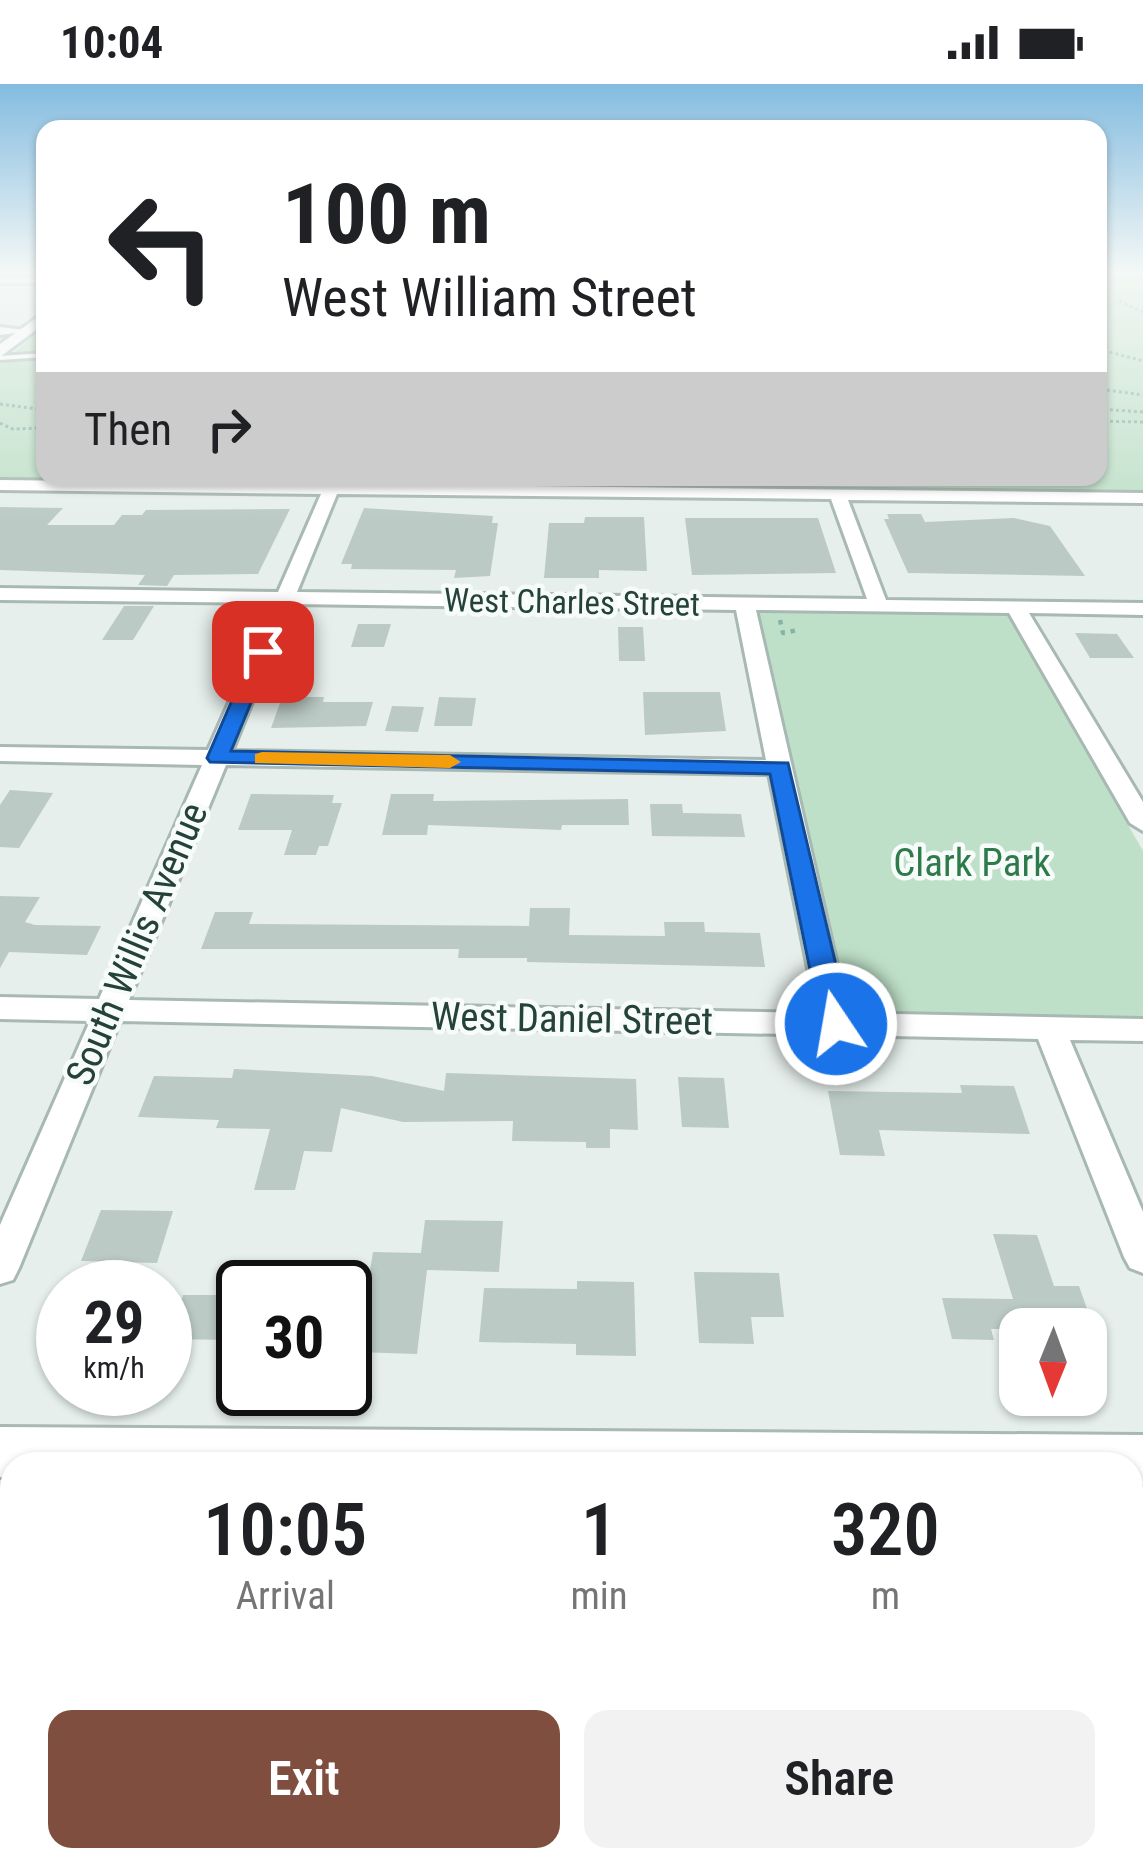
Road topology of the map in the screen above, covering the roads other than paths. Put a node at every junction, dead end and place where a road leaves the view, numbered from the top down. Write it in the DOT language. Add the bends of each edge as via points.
graph roads {
  1 [pos="4,355"];
  2 [pos="36,359"];
  3 [pos="0,485"];
  4 [pos="36,485"];
  5 [pos="83,486"];
  6 [pos="331,489"];
  7 [pos="838,495"];
  8 [pos="1143,498"];
  9 [pos="0,594"];
  10 [pos="286,598"];
  11 [pos="745,604"];
  12 [pos="879,606"];
  13 [pos="1015,607"];
  14 [pos="1143,609"];
  15 [pos="0,754"];
  16 [pos="218,758"];
  17 [pos="780,767"];
  18 [pos="1113,772"];
  19 [pos="1143,772"];
  20 [pos="1143,824"];
  21 [pos="0,1008"];
  22 [pos="109,1010"];
  23 [pos="836,1024"];
  24 [pos="1050,1029"];
  25 [pos="1143,1030"];
  26 [pos="1143,1257"];
  27 [pos="0,1268"];
  1 -- 2 [label="lane"];
  3 -- 4 [label="street"];
  5 -- 6 [label="street"];
  6 -- 7 [label="street"];
  6 -- 10 [label="street, South Willis Avenue"];
  7 -- 8 [label="street"];
  7 -- 12 [label="street"];
  9 -- 10 [label="street, West Charles Street"];
  10 -- 11 [label="street, West Charles Street"];
  10 -- 16 [label="street, South Willis Avenue"];
  11 -- 12 [label="street, West Charles Street"];
  11 -- 17 [label="street"];
  12 -- 13 [label="street, West Charles Street"];
  13 -- 14 [label="street, West Charles Street"];
  13 -- 18 [label="street"];
  15 -- 16 [label="street"];
  16 -- 17 [label="street"];
  16 -- 22 [label="street, South Willis Avenue"];
  17 -- 23 [label="street"];
  18 -- 19 [label="street"];
  18 -- 20 [label="street"];
  21 -- 22 [label="street, West Daniel Street"];
  22 -- 23 [label="street, West Daniel Street"];
  22 -- 27 [label="street, South Willis Avenue"];
  23 -- 24 [label="street, West Daniel Street"];
  24 -- 25 [label="street, West Daniel Street"];
  24 -- 26 [label="street"];
}
